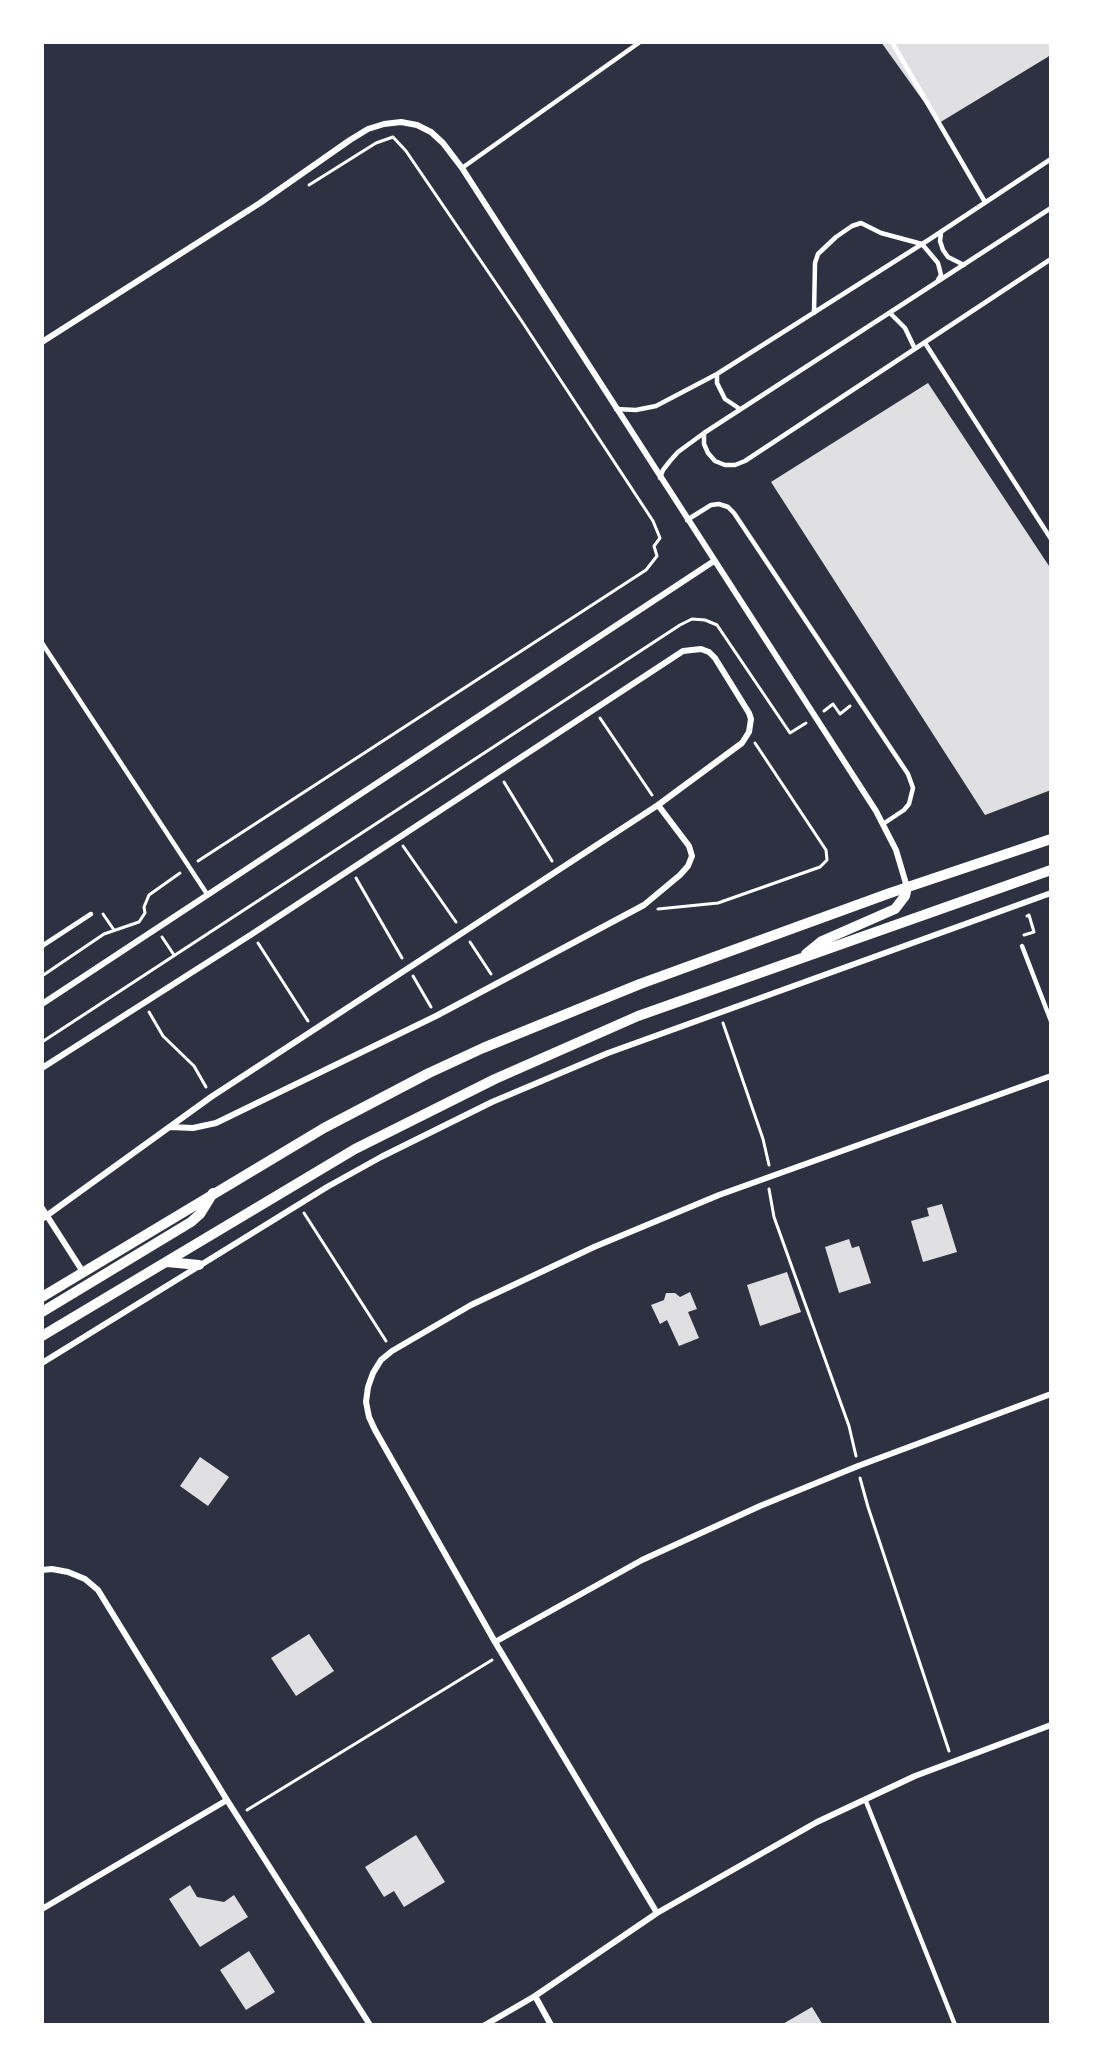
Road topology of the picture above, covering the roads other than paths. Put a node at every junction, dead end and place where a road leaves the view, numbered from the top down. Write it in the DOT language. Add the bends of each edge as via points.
graph roads {
  1 [pos="640,42"];
  2 [pos="893,44"];
  3 [pos="1051,159"];
  4 [pos="462,168"];
  5 [pos="985,202"];
  6 [pos="1051,208"];
  7 [pos="940,233"];
  8 [pos="922,244"];
  9 [pos="1051,260"];
  10 [pos="964,265"];
  11 [pos="937,282"];
  12 [pos="814,312"];
  13 [pos="890,313"];
  14 [pos="42,342"];
  15 [pos="925,343"];
  16 [pos="915,349"];
  17 [pos="717,374"];
  18 [pos="616,409"];
  19 [pos="740,409"];
  20 [pos="704,434"];
  21 [pos="660,478"];
  22 [pos="687,520"];
  23 [pos="1051,539"];
  24 [pos="714,561"];
  25 [pos="42,643"];
  26 [pos="658,805"];
  27 [pos="883,824"];
  28 [pos="1051,839"];
  29 [pos="1051,870"];
  30 [pos="908,887"];
  31 [pos="1051,893"];
  32 [pos="207,894"];
  33 [pos="90,914"];
  34 [pos="42,946"];
  35 [pos="1022,946"];
  36 [pos="804,957"];
  37 [pos="42,1004"];
  38 [pos="1051,1021"];
  39 [pos="42,1068"];
  40 [pos="1051,1076"];
  41 [pos="169,1127"];
  42 [pos="213,1193"];
  43 [pos="42,1208"];
  44 [pos="44,1217"];
  45 [pos="167,1262"];
  46 [pos="199,1265"];
  47 [pos="83,1272"];
  48 [pos="42,1297"];
  49 [pos="42,1312"];
  50 [pos="42,1336"];
  51 [pos="42,1363"];
  52 [pos="1051,1394"];
  53 [pos="42,1570"];
  54 [pos="495,1642"];
  55 [pos="1051,1725"];
  56 [pos="865,1799"];
  57 [pos="227,1800"];
  58 [pos="42,1909"];
  59 [pos="657,1913"];
  60 [pos="535,1996"];
  61 [pos="370,2025"];
  62 [pos="485,2025"];
  63 [pos="551,2025"];
  64 [pos="956,2025"];
  1 -- 4 [label="lane"];
  2 -- 5 [label="lane"];
  3 -- 5 [label="lane"];
  4 -- 14 [label="street" via="443,143 417,125 401,122 368,129"];
  4 -- 18 [label="street"];
  5 -- 7 [label="lane"];
  6 -- 10 [label="lane"];
  7 -- 8 [label="lane"];
  7 -- 10 [label="lane" via="948,257"];
  8 -- 11 [label="lane" via="940,267"];
  8 -- 12 [label="lane"];
  8 -- 12 [label="lane" via="861,223 845,230 818,254"];
  9 -- 15 [label="lane"];
  10 -- 11 [label="lane"];
  11 -- 13 [label="lane"];
  12 -- 17 [label="lane"];
  13 -- 16 [label="lane" via="905,328"];
  13 -- 19 [label="lane"];
  15 -- 16 [label="lane"];
  15 -- 23 [label="lane"];
  16 -- 20 [label="lane" via="735,465 715,461 704,444"];
  17 -- 18 [label="lane" via="656,406"];
  17 -- 19 [label="lane" via="725,399"];
  18 -- 21 [label="street"];
  19 -- 20 [label="lane"];
  20 -- 21 [label="lane" via="678,452"];
  21 -- 22 [label="street"];
  22 -- 24 [label="street"];
  22 -- 27 [label="lane" via="711,505 728,507 734,513 908,774 913,788 909,804"];
  24 -- 27 [label="street"];
  24 -- 32 [label="street"];
  25 -- 32 [label="lane"];
  26 -- 39 [label="street" via="746,738 751,726 749,713 716,658 701,649 683,651"];
  26 -- 41 [label="street"];
  26 -- 41 [label="street" via="692,856 680,875 644,905 436,1016 216,1122 193,1128"];
  27 -- 30 [label="street"];
  28 -- 30 [label="street"];
  29 -- 36 [label="street"];
  30 -- 36 [label="street" via="895,909 822,940"];
  30 -- 42 [label="street" via="640,984 483,1048 355,1111"];
  31 -- 46 [label="street" via="608,1053 492,1102 381,1157"];
  32 -- 37 [label="street"];
  33 -- 34 [label="lane"];
  35 -- 38 [label="lane"];
  36 -- 45 [label="street" via="638,1016 495,1079 356,1149"];
  40 -- 54 [label="street" via="656,1220 471,1305 392,1351 377,1367 368,1387 369,1417"];
  41 -- 44 [label="street"];
  42 -- 47 [label="street"];
  42 -- 49 [label="street" via="191,1222"];
  43 -- 44 [label="street"];
  44 -- 47 [label="street"];
  45 -- 46 [label="street"];
  45 -- 50 [label="street"];
  46 -- 51 [label="street"];
  47 -- 48 [label="street"];
  52 -- 54 [label="street" via="760,1506 671,1546"];
  53 -- 57 [label="street" via="68,1572 98,1590"];
  54 -- 59 [label="street"];
  55 -- 56 [label="street" via="952,1761"];
  56 -- 59 [label="street" via="752,1857"];
  56 -- 64 [label="lane"];
  57 -- 58 [label="street"];
  57 -- 61 [label="street"];
  59 -- 60 [label="street"];
  60 -- 62 [label="street"];
  60 -- 63 [label="street"];
}
